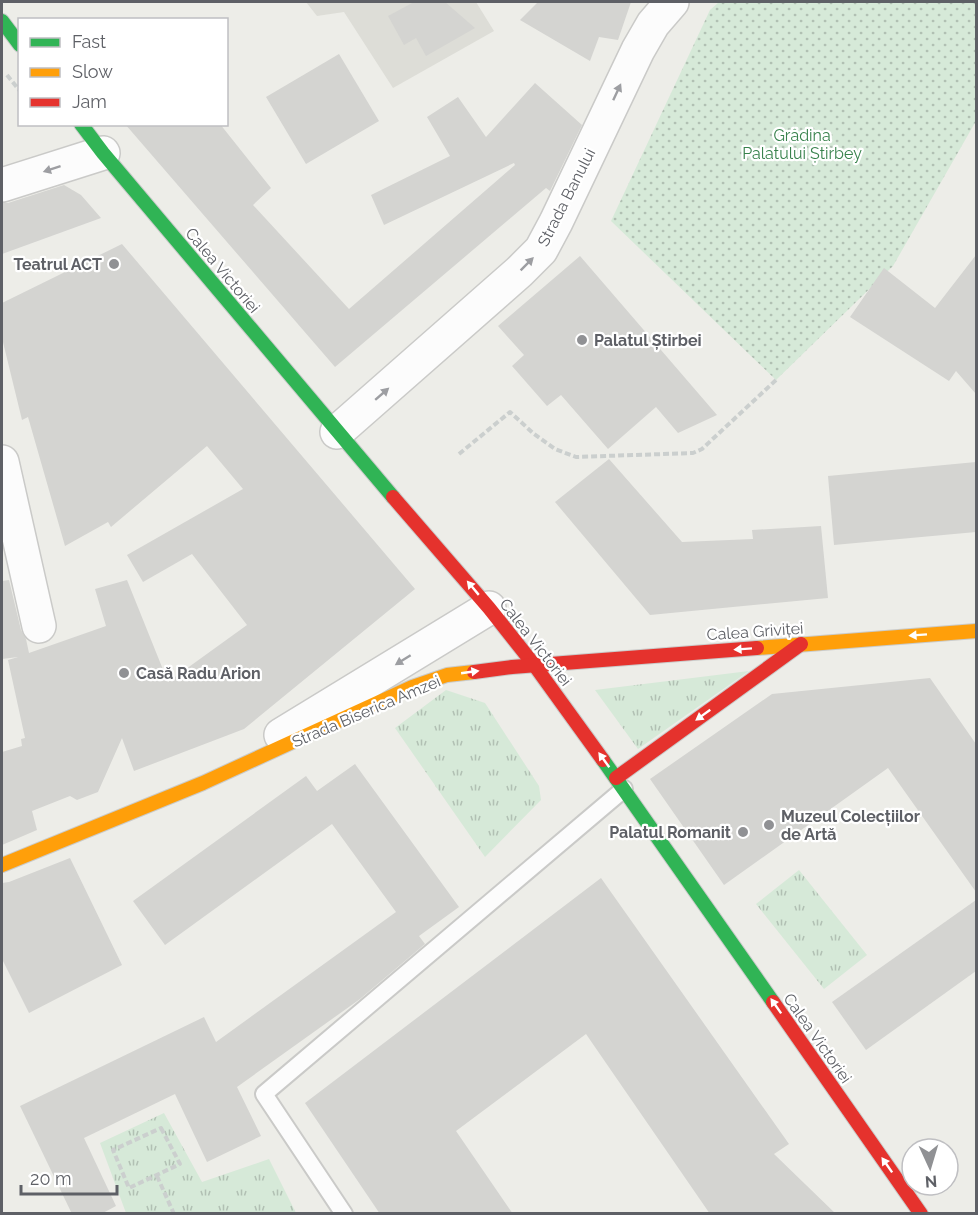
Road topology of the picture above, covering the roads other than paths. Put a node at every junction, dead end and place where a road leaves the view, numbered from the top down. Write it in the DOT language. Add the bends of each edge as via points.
graph roads {
  1 [pos="672,2"];
  2 [pos="2,21"];
  3 [pos="18,42"];
  4 [pos="83,126"];
  5 [pos="103,153"];
  6 [pos="2,185"];
  7 [pos="337,432"];
  8 [pos="2,462"];
  9 [pos="489,608"];
  10 [pos="39,626"];
  11 [pos="976,631"];
  12 [pos="801,644"];
  13 [pos="535,666"];
  14 [pos="203,783"];
  15 [pos="620,783"];
  16 [pos="2,865"];
  17 [pos="344,1214"];
  18 [pos="921,1214"];
  7 -- 1 [label="street, Strada Banului, one-way" via="541,250 638,50"];
  2 -- 3 [label="main road"];
  4 -- 5 [label="main road, Calea Victoriei"];
  5 -- 6 [label="street, one-way"];
  5 -- 7 [label="main road, Calea Victoriei"];
  9 -- 7 [label="main road, Calea Victoriei, one-way"];
  8 -- 10 [label="street"];
  9 -- 13 [label="main road, Calea Victoriei"];
  9 -- 14 [label="street, Strada Biserica Amzei, one-way"];
  11 -- 12 [label="main road, Calea Griviței, one-way"];
  12 -- 13 [label="main road, Calea Griviței, one-way"];
  12 -- 15 [label="main road, one-way"];
  14 -- 13 [label="main road, Strada Biserica Amzei, one-way" via="412,687 447,675"];
  15 -- 13 [label="main road, Calea Victoriei, one-way"];
  14 -- 16 [label="main road, Strada Biserica Amzei"];
  15 -- 17 [label="lane" via="264,1095"];
  18 -- 15 [label="main road, Calea Victoriei, one-way"];
}
